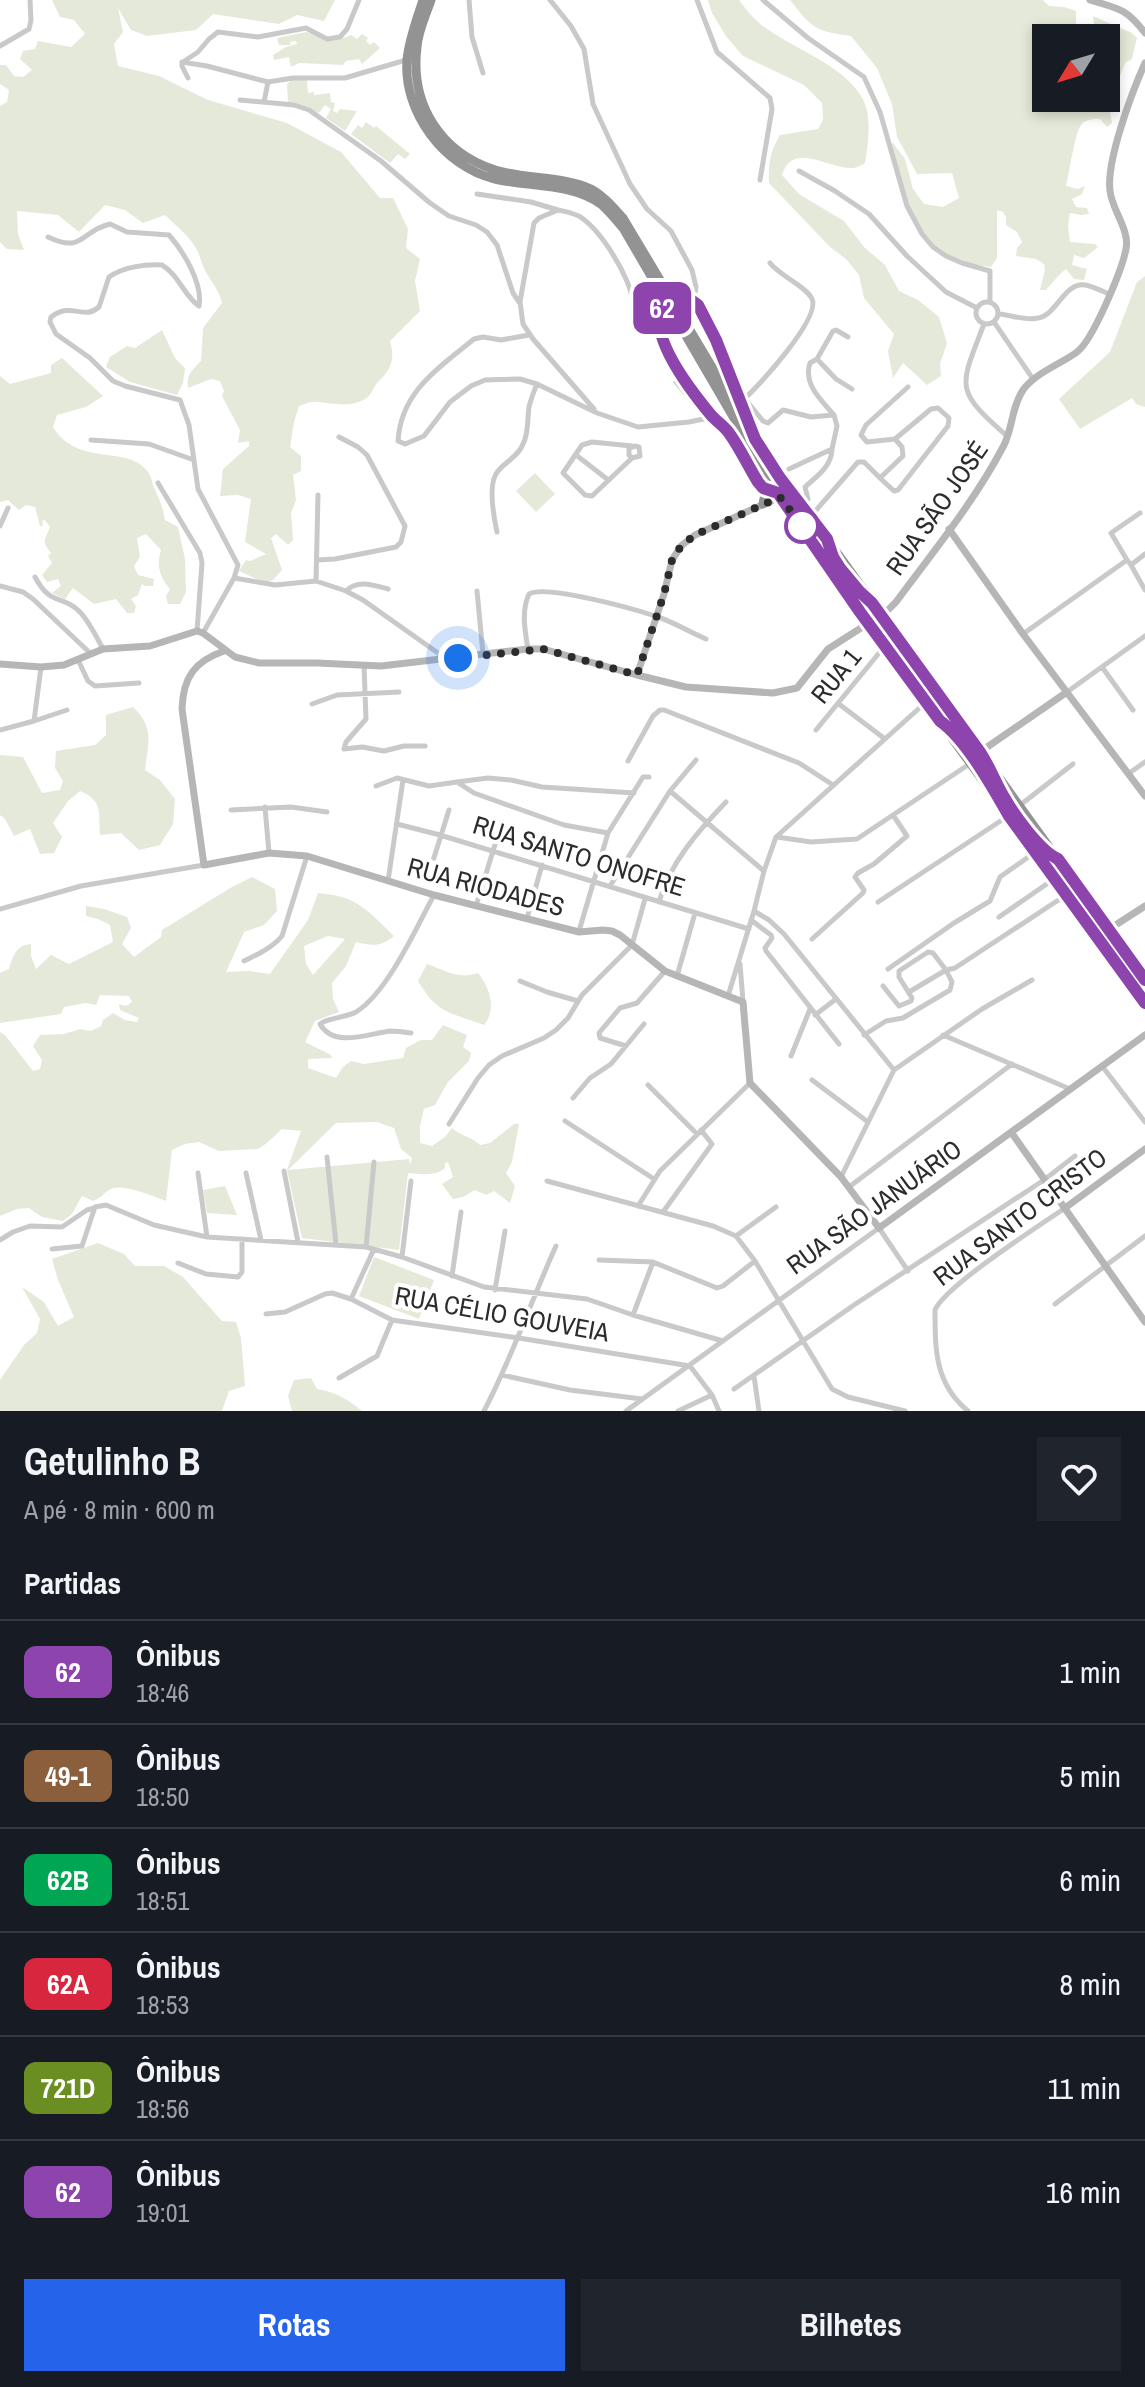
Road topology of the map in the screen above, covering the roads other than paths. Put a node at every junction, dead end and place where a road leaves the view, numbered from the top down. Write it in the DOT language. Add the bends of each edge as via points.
graph roads {
  1 [pos="30,0"];
  2 [pos="359,0"];
  3 [pos="423,0"];
  4 [pos="431,0"];
  5 [pos="469,0"];
  6 [pos="550,0"];
  7 [pos="697,0"];
  8 [pos="763,0"];
  9 [pos="1090,0"];
  10 [pos="1145,34"];
  11 [pos="0,46"];
  12 [pos="407,60"];
  13 [pos="182,62"];
  14 [pos="1145,63"];
  15 [pos="483,73"];
  16 [pos="1145,75"];
  17 [pos="188,78"];
  18 [pos="268,82"];
  19 [pos="1138,83"];
  20 [pos="240,100"];
  21 [pos="264,102"];
  22 [pos="799,171"];
  23 [pos="760,180"];
  24 [pos="477,194"];
  25 [pos="558,210"];
  26 [pos="48,237"];
  27 [pos="770,263"];
  28 [pos="659,286"];
  29 [pos="1109,294"];
  30 [pos="693,300"];
  31 [pos="520,302"];
  32 [pos="990,302"];
  33 [pos="977,308"];
  34 [pos="999,314"];
  35 [pos="658,321"];
  36 [pos="681,322"];
  37 [pos="994,322"];
  38 [pos="984,324"];
  39 [pos="529,335"];
  40 [pos="848,337"];
  41 [pos="817,359"];
  42 [pos="1033,380"];
  43 [pos="676,382"];
  44 [pos="537,384"];
  45 [pos="908,387"];
  46 [pos="852,389"];
  47 [pos="742,399"];
  48 [pos="726,405"];
  49 [pos="597,413"];
  50 [pos="834,415"];
  51 [pos="709,418"];
  52 [pos="728,431"];
  53 [pos="339,437"];
  54 [pos="1008,437"];
  55 [pos="895,439"];
  56 [pos="91,440"];
  57 [pos="753,444"];
  58 [pos="632,446"];
  59 [pos="832,449"];
  60 [pos="576,455"];
  61 [pos="632,458"];
  62 [pos="194,460"];
  63 [pos="789,469"];
  64 [pos="880,478"];
  65 [pos="607,479"];
  66 [pos="158,483"];
  67 [pos="763,488"];
  68 [pos="318,495"];
  69 [pos="779,495"];
  70 [pos="763,504"];
  71 [pos="8,508"];
  72 [pos="806,510"];
  73 [pos="1140,513"];
  74 [pos="0,526"];
  75 [pos="949,529"];
  76 [pos="497,532"];
  77 [pos="1145,554"];
  78 [pos="317,560"];
  79 [pos="1129,563"];
  80 [pos="35,577"];
  81 [pos="234,578"];
  82 [pos="316,581"];
  83 [pos="0,586"];
  84 [pos="388,589"];
  85 [pos="1145,590"];
  86 [pos="346,591"];
  87 [pos="477,591"];
  88 [pos="881,615"];
  89 [pos="657,616"];
  90 [pos="868,622"];
  91 [pos="200,632"];
  92 [pos="1023,634"];
  93 [pos="1145,636"];
  94 [pos="706,639"];
  95 [pos="885,646"];
  96 [pos="103,649"];
  97 [pos="528,649"];
  98 [pos="224,651"];
  99 [pos="91,654"];
  100 [pos="483,654"];
  101 [pos="445,658"];
  102 [pos="78,660"];
  103 [pos="0,664"];
  104 [pos="364,665"];
  105 [pos="41,667"];
  106 [pos="1102,667"];
  107 [pos="637,675"];
  108 [pos="139,683"];
  109 [pos="399,692"];
  110 [pos="1067,692"];
  111 [pos="365,693"];
  112 [pos="927,702"];
  113 [pos="312,704"];
  114 [pos="839,704"];
  115 [pos="67,710"];
  116 [pos="1133,710"];
  117 [pos="34,721"];
  118 [pos="0,730"];
  119 [pos="816,730"];
  120 [pos="885,739"];
  121 [pos="425,746"];
  122 [pos="980,752"];
  123 [pos="696,760"];
  124 [pos="628,761"];
  125 [pos="1145,762"];
  126 [pos="971,763"];
  127 [pos="1073,764"];
  128 [pos="1128,774"];
  129 [pos="649,777"];
  130 [pos="403,779"];
  131 [pos="457,782"];
  132 [pos="833,785"];
  133 [pos="376,786"];
  134 [pos="670,791"];
  135 [pos="634,793"];
  136 [pos="1145,796"];
  137 [pos="726,802"];
  138 [pos="1019,806"];
  139 [pos="265,807"];
  140 [pos="231,810"];
  141 [pos="449,810"];
  142 [pos="327,812"];
  143 [pos="893,815"];
  144 [pos="1009,816"];
  145 [pos="502,822"];
  146 [pos="707,822"];
  147 [pos="397,824"];
  148 [pos="608,833"];
  149 [pos="440,835"];
  150 [pos="776,837"];
  151 [pos="492,851"];
  152 [pos="1036,852"];
  153 [pos="269,853"];
  154 [pos="307,856"];
  155 [pos="432,864"];
  156 [pos="204,865"];
  157 [pos="542,865"];
  158 [pos="764,871"];
  159 [pos="1055,878"];
  160 [pos="595,881"];
  161 [pos="388,882"];
  162 [pos="610,886"];
  163 [pos="1067,894"];
  164 [pos="434,895"];
  165 [pos="645,899"];
  166 [pos="659,902"];
  167 [pos="878,902"];
  168 [pos="1145,906"];
  169 [pos="476,907"];
  170 [pos="0,909"];
  171 [pos="754,911"];
  172 [pos="695,913"];
  173 [pos="999,917"];
  174 [pos="527,918"];
  175 [pos="751,920"];
  176 [pos="749,929"];
  177 [pos="1109,930"];
  178 [pos="579,932"];
  179 [pos="1097,937"];
  180 [pos="812,939"];
  181 [pos="632,945"];
  182 [pos="740,959"];
  183 [pos="244,961"];
  184 [pos="888,969"];
  185 [pos="946,970"];
  186 [pos="665,971"];
  187 [pos="677,976"];
  188 [pos="1032,980"];
  189 [pos="1145,980"];
  190 [pos="520,981"];
  191 [pos="883,986"];
  192 [pos="909,992"];
  193 [pos="728,996"];
  194 [pos="836,999"];
  195 [pos="578,1001"];
  196 [pos="743,1002"];
  197 [pos="1145,1003"];
  198 [pos="810,1008"];
  199 [pos="815,1015"];
  200 [pos="644,1024"];
  201 [pos="411,1033"];
  202 [pos="864,1035"];
  203 [pos="943,1035"];
  204 [pos="1145,1035"];
  205 [pos="839,1044"];
  206 [pos="626,1046"];
  207 [pos="791,1056"];
  208 [pos="1012,1064"];
  209 [pos="1101,1065"];
  210 [pos="894,1070"];
  211 [pos="812,1080"];
  212 [pos="750,1083"];
  213 [pos="648,1085"];
  214 [pos="1070,1089"];
  215 [pos="573,1098"];
  216 [pos="565,1121"];
  217 [pos="868,1122"];
  218 [pos="1145,1122"];
  219 [pos="449,1124"];
  220 [pos="699,1132"];
  221 [pos="1011,1132"];
  222 [pos="1145,1149"];
  223 [pos="1075,1156"];
  224 [pos="327,1157"];
  225 [pos="374,1162"];
  226 [pos="284,1171"];
  227 [pos="198,1173"];
  228 [pos="246,1173"];
  229 [pos="841,1177"];
  230 [pos="654,1179"];
  231 [pos="1044,1180"];
  232 [pos="411,1181"];
  233 [pos="547,1181"];
  234 [pos="849,1187"];
  235 [pos="638,1206"];
  236 [pos="95,1207"];
  237 [pos="776,1207"];
  238 [pos="1065,1208"];
  239 [pos="461,1212"];
  240 [pos="663,1212"];
  241 [pos="879,1228"];
  242 [pos="505,1231"];
  243 [pos="736,1236"];
  244 [pos="1145,1236"];
  245 [pos="207,1237"];
  246 [pos="242,1239"];
  247 [pos="0,1240"];
  248 [pos="261,1240"];
  249 [pos="298,1242"];
  250 [pos="336,1244"];
  251 [pos="556,1246"];
  252 [pos="366,1247"];
  253 [pos="52,1249"];
  254 [pos="374,1249"];
  255 [pos="402,1257"];
  256 [pos="599,1260"];
  257 [pos="755,1261"];
  258 [pos="653,1262"];
  259 [pos="178,1263"];
  260 [pos="1105,1264"];
  261 [pos="908,1271"];
  262 [pos="452,1276"];
  263 [pos="495,1290"];
  264 [pos="534,1293"];
  265 [pos="351,1299"];
  266 [pos="780,1300"];
  267 [pos="1055,1304"];
  268 [pos="266,1314"];
  269 [pos="633,1315"];
  270 [pos="392,1320"];
  271 [pos="1145,1322"];
  272 [pos="519,1338"];
  273 [pos="723,1341"];
  274 [pos="803,1343"];
  275 [pos="690,1366"];
  276 [pos="502,1375"];
  277 [pos="754,1376"];
  278 [pos="339,1378"];
  279 [pos="734,1389"];
  280 [pos="712,1395"];
  281 [pos="643,1399"];
  282 [pos="484,1411"];
  283 [pos="626,1411"];
  284 [pos="678,1411"];
  285 [pos="719,1411"];
  286 [pos="759,1411"];
  287 [pos="905,1411"];
  288 [pos="968,1411"];
  1 -- 11 [label="street" via="29,29"];
  2 -- 13 [label="street" via="344,33 333,40 306,28 258,37 218,32"];
  3 -- 12 [label="highway"];
  4 -- 28 [label="highway" via="415,61 419,96 439,133 482,165 576,184 605,198 628,225"];
  5 -- 15 [label="street" via="472,37"];
  6 -- 30 [label="street" via="584,49 593,104 630,184 686,257 696,280"];
  7 -- 23 [label="street" via="717,52 770,98"];
  8 -- 32 [label="street" via="864,77 916,225 946,256 990,271"];
  9 -- 10 [label="street" via="1129,14"];
  12 -- 18 [label="street" via="345,78"];
  12 -- 28 [label="highway" via="416,109 436,142 454,159 478,174 600,203 623,228"];
  13 -- 17 [label="street"];
  13 -- 18 [label="street"];
  14 -- 19 [label="street, RUA SÃO JOSÉ"];
  16 -- 19 [label="street, RUA SÃO JOSÉ"];
  18 -- 21 [label="street"];
  19 -- 29 [label="street, RUA SÃO JOSÉ" via="1112,162 1110,191 1127,246"];
  20 -- 21 [label="street"];
  21 -- 31 [label="street" via="309,110 430,203 487,232"];
  22 -- 33 [label="street" via="869,214 946,292"];
  24 -- 25 [label="street"];
  25 -- 31 [label="street" via="539,218 531,229"];
  25 -- 35 [label="street" via="594,229 626,279 634,304"];
  26 -- 62 [label="street" via="73,244 110,224 127,232 169,235 177,245 195,279 199,306 167,268 143,266 109,277 96,311 62,311 50,322 56,334 113,381 180,400"];
  27 -- 47 [label="street" via="811,297 813,307 800,335"];
  28 -- 36 [label="highway"];
  29 -- 34 [label="street" via="1079,285 1043,317"];
  29 -- 42 [label="street, RUA SÃO JOSÉ" via="1088,341"];
  30 -- 35 [label="highway" via="682,297 669,303"];
  30 -- 47 [label="highway"];
  31 -- 39 [label="street"];
  32 -- 33 [label="street"];
  32 -- 34 [label="street"];
  33 -- 38 [label="street"];
  34 -- 37 [label="street"];
  35 -- 51 [label="highway" via="670,355"];
  36 -- 48 [label="highway"];
  36 -- 57 [label="highway"];
  37 -- 38 [label="street"];
  37 -- 42 [label="street"];
  38 -- 54 [label="street" via="965,389"];
  39 -- 44 [label="street" via="474,339 419,385 397,438 405,444 424,436 450,402 478,382 520,379"];
  39 -- 49 [label="street"];
  40 -- 41 [label="street" via="833,331"];
  41 -- 46 [label="street"];
  41 -- 50 [label="street" via="810,363 808,376"];
  42 -- 54 [label="street, RUA SÃO JOSÉ" via="1015,408"];
  43 -- 51 [label="street"];
  44 -- 49 [label="street"];
  44 -- 76 [label="street" via="523,445 494,478"];
  45 -- 55 [label="street" via="862,431 867,442"];
  47 -- 50 [label="street" via="768,423 783,410 811,417"];
  47 -- 57 [label="highway"];
  48 -- 52 [label="highway"];
  48 -- 57 [label="highway"];
  49 -- 51 [label="street" via="638,427"];
  50 -- 59 [label="street"];
  51 -- 52 [label="highway"];
  52 -- 67 [label="highway"];
  53 -- 78 [label="street" via="367,455 405,526 396,547"];
  54 -- 75 [label="street, RUA SÃO JOSÉ"];
  55 -- 64 [label="street" via="905,454"];
  55 -- 64 [label="street" via="931,409 938,408 949,418 898,490"];
  56 -- 62 [label="street" via="149,444"];
  57 -- 69 [label="highway"];
  57 -- 72 [label="highway"];
  58 -- 60 [label="street" via="592,442"];
  58 -- 61 [label="street"];
  58 -- 61 [label="street" via="641,451"];
  59 -- 63 [label="street"];
  59 -- 72 [label="street" via="832,459 805,487"];
  60 -- 65 [label="street"];
  60 -- 65 [label="street" via="563,473 589,496"];
  61 -- 65 [label="street"];
  62 -- 81 [label="street" via="198,489 238,565"];
  64 -- 72 [label="street" via="858,462"];
  66 -- 91 [label="street" via="200,553"];
  67 -- 69 [label="highway"];
  67 -- 70 [label="highway"];
  68 -- 78 [label="street"];
  69 -- 70 [label="street"];
  69 -- 90 [label="highway"];
  70 -- 89 [label="street" via="681,546"];
  71 -- 74 [label="street"];
  72 -- 88 [label="highway"];
  73 -- 79 [label="street" via="1111,533"];
  75 -- 88 [label="street, RUA SÃO JOSÉ"];
  75 -- 92 [label="street"];
  77 -- 79 [label="street"];
  78 -- 82 [label="street"];
  79 -- 85 [label="street"];
  79 -- 92 [label="street"];
  80 -- 96 [label="street" via="50,598 80,612"];
  81 -- 82 [label="street" via="275,585"];
  81 -- 91 [label="street"];
  82 -- 86 [label="street"];
  83 -- 99 [label="street" via="33,599"];
  84 -- 86 [label="street" via="361,583"];
  86 -- 101 [label="street"];
  87 -- 100 [label="street"];
  88 -- 90 [label="street, RUA SÃO JOSÉ"];
  88 -- 122 [label="highway"];
  89 -- 94 [label="street"];
  89 -- 97 [label="street" via="575,595 535,591 525,602"];
  89 -- 107 [label="street"];
  90 -- 95 [label="highway"];
  90 -- 107 [label="street, RUA SÃO JOSÉ" via="828,649 791,691 686,687"];
  91 -- 96 [label="street" via="150,646"];
  91 -- 98 [label="street"];
  92 -- 110 [label="street"];
  93 -- 106 [label="street"];
  95 -- 112 [label="highway"];
  95 -- 114 [label="street, RUA 1"];
  96 -- 99 [label="street"];
  97 -- 100 [label="street"];
  97 -- 107 [label="street"];
  98 -- 104 [label="street" via="259,663"];
  98 -- 156 [label="street" via="197,665 182,699"];
  99 -- 102 [label="street"];
  100 -- 101 [label="street"];
  101 -- 104 [label="street"];
  102 -- 105 [label="street"];
  102 -- 108 [label="street" via="95,686"];
  103 -- 105 [label="street"];
  104 -- 111 [label="street"];
  105 -- 117 [label="street"];
  106 -- 110 [label="street"];
  106 -- 116 [label="street"];
  109 -- 111 [label="street"];
  110 -- 122 [label="street"];
  110 -- 128 [label="street"];
  111 -- 113 [label="street"];
  111 -- 121 [label="street" via="366,719 344,749"];
  112 -- 120 [label="street"];
  112 -- 126 [label="highway"];
  114 -- 119 [label="street, RUA 1"];
  114 -- 120 [label="street"];
  115 -- 117 [label="street"];
  117 -- 118 [label="street"];
  120 -- 132 [label="street"];
  122 -- 138 [label="highway"];
  123 -- 134 [label="street"];
  124 -- 132 [label="street" via="653,716 664,710 799,763"];
  125 -- 128 [label="street"];
  126 -- 143 [label="street"];
  126 -- 144 [label="highway"];
  127 -- 138 [label="street"];
  128 -- 136 [label="street"];
  129 -- 135 [label="street" via="643,777"];
  130 -- 131 [label="street" via="429,786"];
  130 -- 133 [label="street"];
  130 -- 147 [label="street"];
  131 -- 135 [label="street" via="488,778"];
  131 -- 148 [label="street" via="564,825"];
  132 -- 150 [label="street"];
  134 -- 146 [label="street"];
  134 -- 162 [label="street"];
  135 -- 148 [label="street"];
  137 -- 146 [label="street"];
  138 -- 177 [label="highway"];
  139 -- 140 [label="street"];
  139 -- 142 [label="street"];
  139 -- 153 [label="street"];
  141 -- 149 [label="street"];
  143 -- 150 [label="street" via="852,841"];
  143 -- 180 [label="street" via="907,836 858,873 863,893"];
  144 -- 152 [label="highway"];
  144 -- 167 [label="street"];
  145 -- 151 [label="street"];
  146 -- 158 [label="street"];
  146 -- 166 [label="street" via="664,883"];
  147 -- 149 [label="street, RUA SANTO ONOFRE"];
  147 -- 161 [label="street"];
  148 -- 160 [label="street"];
  149 -- 151 [label="street, RUA SANTO ONOFRE"];
  149 -- 155 [label="street"];
  150 -- 158 [label="street"];
  151 -- 157 [label="street, RUA SANTO ONOFRE"];
  151 -- 169 [label="street"];
  152 -- 159 [label="highway"];
  152 -- 184 [label="street" via="1000,877 990,901"];
  153 -- 154 [label="street, RUA RIODADES"];
  153 -- 156 [label="street, RUA RIODADES"];
  154 -- 161 [label="street, RUA RIODADES"];
  154 -- 183 [label="street" via="282,936"];
  156 -- 170 [label="street" via="81,886"];
  157 -- 160 [label="street, RUA SANTO ONOFRE"];
  157 -- 174 [label="street"];
  158 -- 171 [label="street"];
  159 -- 163 [label="highway"];
  159 -- 173 [label="street"];
  160 -- 162 [label="street, RUA SANTO ONOFRE"];
  160 -- 178 [label="street"];
  161 -- 164 [label="street, RUA RIODADES"];
  162 -- 165 [label="street, RUA SANTO ONOFRE"];
  163 -- 179 [label="highway"];
  163 -- 185 [label="street"];
  164 -- 169 [label="street, RUA RIODADES"];
  164 -- 201 [label="street" via="380,988 359,1010 320,1024 332,1035 348,1038"];
  165 -- 166 [label="street, RUA SANTO ONOFRE"];
  165 -- 181 [label="street"];
  166 -- 172 [label="street, RUA SANTO ONOFRE"];
  168 -- 177 [label="street"];
  169 -- 174 [label="street, RUA RIODADES"];
  171 -- 175 [label="street"];
  171 -- 194 [label="street" via="784,934"];
  172 -- 176 [label="street, RUA SANTO ONOFRE"];
  172 -- 187 [label="street"];
  174 -- 178 [label="street, RUA RIODADES"];
  175 -- 176 [label="street"];
  175 -- 198 [label="street" via="771,935 766,949"];
  176 -- 182 [label="street"];
  177 -- 179 [label="street"];
  177 -- 189 [label="highway"];
  178 -- 181 [label="street, RUA RIODADES" via="612,931"];
  179 -- 197 [label="highway"];
  181 -- 186 [label="street, RUA RIODADES"];
  181 -- 195 [label="street"];
  182 -- 193 [label="street"];
  182 -- 196 [label="street"];
  185 -- 192 [label="street"];
  185 -- 192 [label="street" via="928,952 899,971"];
  185 -- 202 [label="street" via="950,990"];
  186 -- 187 [label="street, RUA RIODADES"];
  186 -- 206 [label="street" via="637,1003 620,1008 599,1033 600,1038"];
  187 -- 193 [label="street, RUA RIODADES"];
  188 -- 203 [label="street"];
  190 -- 195 [label="street"];
  191 -- 192 [label="street" via="899,1006 912,999"];
  193 -- 196 [label="street, RUA RIODADES"];
  194 -- 199 [label="street"];
  194 -- 202 [label="street"];
  195 -- 219 [label="street" via="568,1018 544,1038 489,1065"];
  196 -- 212 [label="street"];
  198 -- 199 [label="street"];
  198 -- 207 [label="street"];
  199 -- 205 [label="street"];
  200 -- 206 [label="street"];
  202 -- 210 [label="street"];
  203 -- 208 [label="street"];
  203 -- 210 [label="street"];
  204 -- 209 [label="street, RUA SÃO JANUÁRIO"];
  206 -- 215 [label="street"];
  208 -- 214 [label="street"];
  208 -- 234 [label="street"];
  209 -- 214 [label="street, RUA SÃO JANUÁRIO"];
  209 -- 218 [label="street"];
  210 -- 217 [label="street"];
  211 -- 217 [label="street"];
  212 -- 220 [label="street"];
  212 -- 229 [label="street"];
  213 -- 220 [label="street"];
  214 -- 221 [label="street, RUA SÃO JANUÁRIO"];
  216 -- 230 [label="street"];
  217 -- 229 [label="street"];
  220 -- 230 [label="street"];
  220 -- 240 [label="street" via="712,1144"];
  221 -- 231 [label="street"];
  221 -- 241 [label="street, RUA SÃO JANUÁRIO"];
  222 -- 238 [label="street, RUA SANTO CRISTO"];
  223 -- 231 [label="street"];
  224 -- 250 [label="street"];
  225 -- 252 [label="street"];
  226 -- 249 [label="street"];
  227 -- 245 [label="street"];
  228 -- 248 [label="street"];
  229 -- 234 [label="street"];
  230 -- 235 [label="street"];
  231 -- 238 [label="street"];
  231 -- 261 [label="street"];
  232 -- 255 [label="street"];
  233 -- 235 [label="street"];
  234 -- 241 [label="street"];
  235 -- 240 [label="street"];
  236 -- 245 [label="street" via="106,1205 154,1225"];
  236 -- 247 [label="street" via="62,1227 30,1226"];
  236 -- 253 [label="street" via="82,1246"];
  237 -- 243 [label="street"];
  238 -- 260 [label="street"];
  238 -- 288 [label="street, RUA SANTO CRISTO" via="938,1303 937,1357 943,1381"];
  239 -- 262 [label="street"];
  240 -- 243 [label="street"];
  241 -- 261 [label="street"];
  241 -- 266 [label="street, RUA SÃO JANUÁRIO"];
  242 -- 263 [label="street"];
  243 -- 257 [label="street"];
  244 -- 260 [label="street"];
  245 -- 246 [label="street"];
  246 -- 248 [label="street"];
  246 -- 259 [label="street" via="238,1277 206,1274"];
  248 -- 249 [label="street"];
  249 -- 250 [label="street"];
  250 -- 252 [label="street"];
  251 -- 264 [label="street"];
  252 -- 254 [label="street"];
  254 -- 255 [label="street"];
  254 -- 265 [label="street"];
  255 -- 262 [label="street"];
  256 -- 258 [label="street"];
  257 -- 258 [label="street" via="717,1288"];
  257 -- 266 [label="street"];
  258 -- 269 [label="street"];
  260 -- 267 [label="street"];
  260 -- 271 [label="street"];
  261 -- 274 [label="street"];
  262 -- 263 [label="street"];
  263 -- 264 [label="street"];
  264 -- 269 [label="street" via="587,1299"];
  264 -- 272 [label="street"];
  265 -- 268 [label="street, RUA CÉLIO GOUVEIA" via="329,1293 285,1312"];
  265 -- 270 [label="street, RUA CÉLIO GOUVEIA"];
  266 -- 273 [label="street, RUA SÃO JANUÁRIO"];
  266 -- 274 [label="street"];
  269 -- 273 [label="street"];
  270 -- 272 [label="street, RUA CÉLIO GOUVEIA"];
  270 -- 278 [label="street" via="377,1356"];
  272 -- 275 [label="street, RUA CÉLIO GOUVEIA"];
  272 -- 276 [label="street"];
  273 -- 275 [label="street, RUA SÃO JANUÁRIO"];
  274 -- 277 [label="street"];
  274 -- 287 [label="street" via="838,1394"];
  275 -- 280 [label="street"];
  275 -- 281 [label="street, RUA SÃO JANUÁRIO"];
  276 -- 281 [label="street"];
  276 -- 282 [label="street"];
  277 -- 279 [label="street"];
  277 -- 286 [label="street"];
  280 -- 284 [label="street"];
  280 -- 285 [label="street"];
  281 -- 283 [label="street, RUA SÃO JANUÁRIO"];
}
